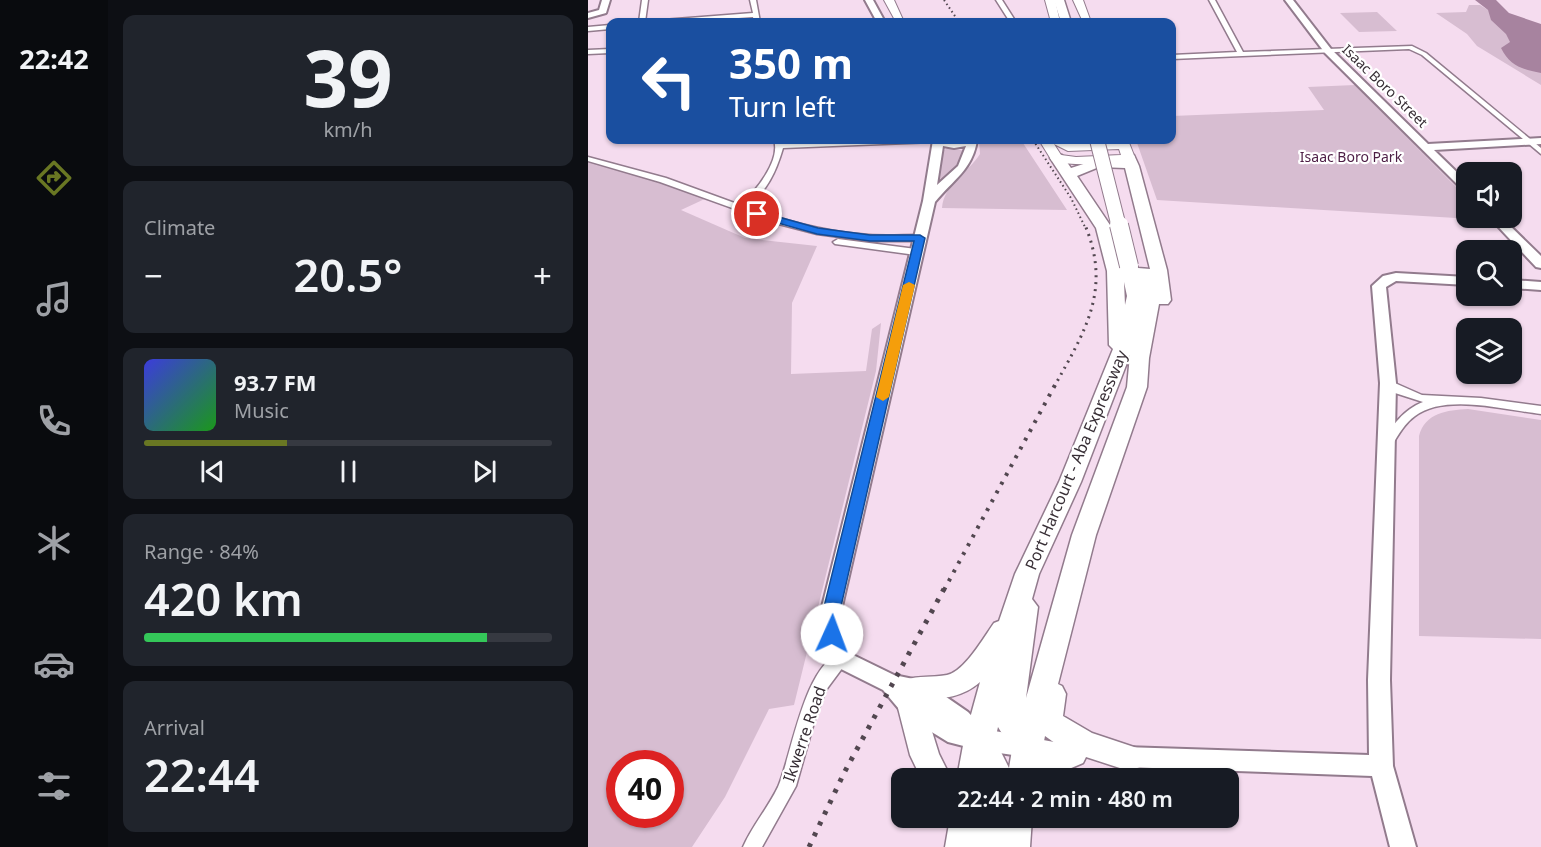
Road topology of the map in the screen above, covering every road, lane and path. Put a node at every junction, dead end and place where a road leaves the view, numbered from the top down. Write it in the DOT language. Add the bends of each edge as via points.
graph roads {
  1 [pos="606,0"];
  2 [pos="645,0"];
  3 [pos="753,0"];
  4 [pos="869,0"];
  5 [pos="889,0"];
  6 [pos="999,0"];
  7 [pos="1212,0"];
  8 [pos="1289,0"];
  9 [pos="1064,1"];
  10 [pos="877,6"];
  11 [pos="588,16"];
  12 [pos="643,18"];
  13 [pos="756,18"];
  14 [pos="898,18"];
  15 [pos="1010,18"];
  16 [pos="1058,18"];
  17 [pos="1066,18"];
  18 [pos="1072,18"];
  19 [pos="1083,18"];
  20 [pos="606,27"];
  21 [pos="588,29"];
  22 [pos="606,51"];
  23 [pos="1328,51"];
  24 [pos="588,52"];
  25 [pos="1241,54"];
  26 [pos="1176,57"];
  27 [pos="1541,141"];
  28 [pos="1529,142"];
  29 [pos="779,144"];
  30 [pos="937,144"];
  31 [pos="970,144"];
  32 [pos="1098,144"];
  33 [pos="1109,144"];
  34 [pos="1427,147"];
  35 [pos="1058,149"];
  36 [pos="1541,152"];
  37 [pos="1127,153"];
  38 [pos="588,159"];
  39 [pos="588,165"];
  40 [pos="1069,175"];
  41 [pos="1456,177"];
  42 [pos="929,201"];
  43 [pos="740,209"];
  44 [pos="1506,228"];
  45 [pos="918,245"];
  46 [pos="1541,264"];
  47 [pos="1136,265"];
  48 [pos="1456,280"];
  49 [pos="1522,285"];
  50 [pos="1541,286"];
  51 [pos="1117,366"];
  52 [pos="1388,383"];
  53 [pos="1137,387"];
  54 [pos="1442,401"];
  55 [pos="1541,410"];
  56 [pos="1388,442"];
  57 [pos="1027,574"];
  58 [pos="1014,615"];
  59 [pos="1054,649"];
  60 [pos="841,659"];
  61 [pos="906,694"];
  62 [pos="979,740"];
  63 [pos="1027,748"];
  64 [pos="1072,754"];
  65 [pos="1130,758"];
  66 [pos="1381,766"];
  67 [pos="931,768"];
  68 [pos="974,768"];
  69 [pos="994,768"];
  70 [pos="1024,768"];
  71 [pos="1050,768"];
  72 [pos="993,828"];
  73 [pos="1016,828"];
  74 [pos="752,847"];
  75 [pos="991,847"];
  76 [pos="1014,847"];
  77 [pos="1403,847"];
  1 -- 11 [label="street" via="603,11"];
  2 -- 12 [label="street"];
  3 -- 13 [label="street"];
  4 -- 10 [label="street"];
  5 -- 14 [label="main road"];
  6 -- 15 [label="street"];
  7 -- 25 [label="street"];
  8 -- 23 [label="street, Isaac Boro Street"];
  9 -- 16 [label="main road"];
  9 -- 17 [label="highway"];
  9 -- 18 [label="highway"];
  9 -- 19 [label="main road"];
  20 -- 21 [label="street"];
  22 -- 24 [label="street"];
  23 -- 25 [label="street"];
  23 -- 28 [label="street" via="1400,47 1417,50"];
  23 -- 34 [label="street, Isaac Boro Street"];
  25 -- 26 [label="street"];
  27 -- 28 [label="street"];
  28 -- 34 [label="street"];
  28 -- 36 [label="street"];
  29 -- 43 [label="street" via="765,185 759,195"];
  30 -- 42 [label="street"];
  31 -- 42 [label="street" via="968,163"];
  32 -- 47 [label="highway, Port Harcourt - Aba Expressway, bridge"];
  33 -- 47 [label="highway, Port Harcourt - Aba Expressway"];
  34 -- 41 [label="street, Isaac Boro Street"];
  35 -- 37 [label="main road" via="1076,161"];
  35 -- 40 [label="highway"];
  37 -- 40 [label="highway"];
  37 -- 53 [label="highway" via="1163,295"];
  38 -- 43 [label="street" via="663,180"];
  39 -- 45 [label="street" via="785,231 833,242"];
  40 -- 51 [label="highway" via="1098,216 1110,249 1117,296"];
  42 -- 45 [label="street"];
  43 -- 45 [label="street" via="817,231"];
  44 -- 46 [label="street"];
  45 -- 60 [label="street" via="830,615"];
  47 -- 51 [label="highway, Port Harcourt - Aba Expressway" via="1136,296"];
  47 -- 53 [label="highway, Port Harcourt - Aba Expressway" via="1151,298"];
  48 -- 52 [label="street" via="1396,277 1379,286"];
  49 -- 50 [label="street"];
  51 -- 57 [label="highway, Port Harcourt - Aba Expressway"];
  52 -- 54 [label="street" via="1414,399"];
  52 -- 56 [label="street"];
  53 -- 59 [label="highway, Port Harcourt - Aba Expressway" via="1084,536"];
  54 -- 55 [label="street"];
  54 -- 56 [label="street" via="1409,413"];
  56 -- 66 [label="street" via="1379,673"];
  57 -- 58 [label="highway, Port Harcourt - Aba Expressway"];
  57 -- 63 [label="highway" via="1025,623 1009,720"];
  58 -- 61 [label="highway" via="980,662 958,684"];
  58 -- 62 [label="highway, Port Harcourt - Aba Expressway"];
  59 -- 63 [label="highway, Port Harcourt - Aba Expressway"];
  59 -- 65 [label="highway" via="1049,708 1053,726 1073,739"];
  60 -- 61 [label="street"];
  60 -- 74 [label="street, Ikwerre Road" via="830,669 814,697 785,790"];
  61 -- 62 [label="street" via="956,735"];
  61 -- 67 [label="highway"];
  62 -- 63 [label="street"];
  62 -- 68 [label="highway, Port Harcourt - Aba Expressway"];
  62 -- 69 [label="highway"];
  63 -- 64 [label="street"];
  63 -- 70 [label="highway, Port Harcourt - Aba Expressway"];
  64 -- 65 [label="street"];
  64 -- 71 [label="highway"];
  65 -- 66 [label="street"];
  66 -- 77 [label="street"];
  72 -- 75 [label="highway"];
  73 -- 76 [label="highway"];
}
